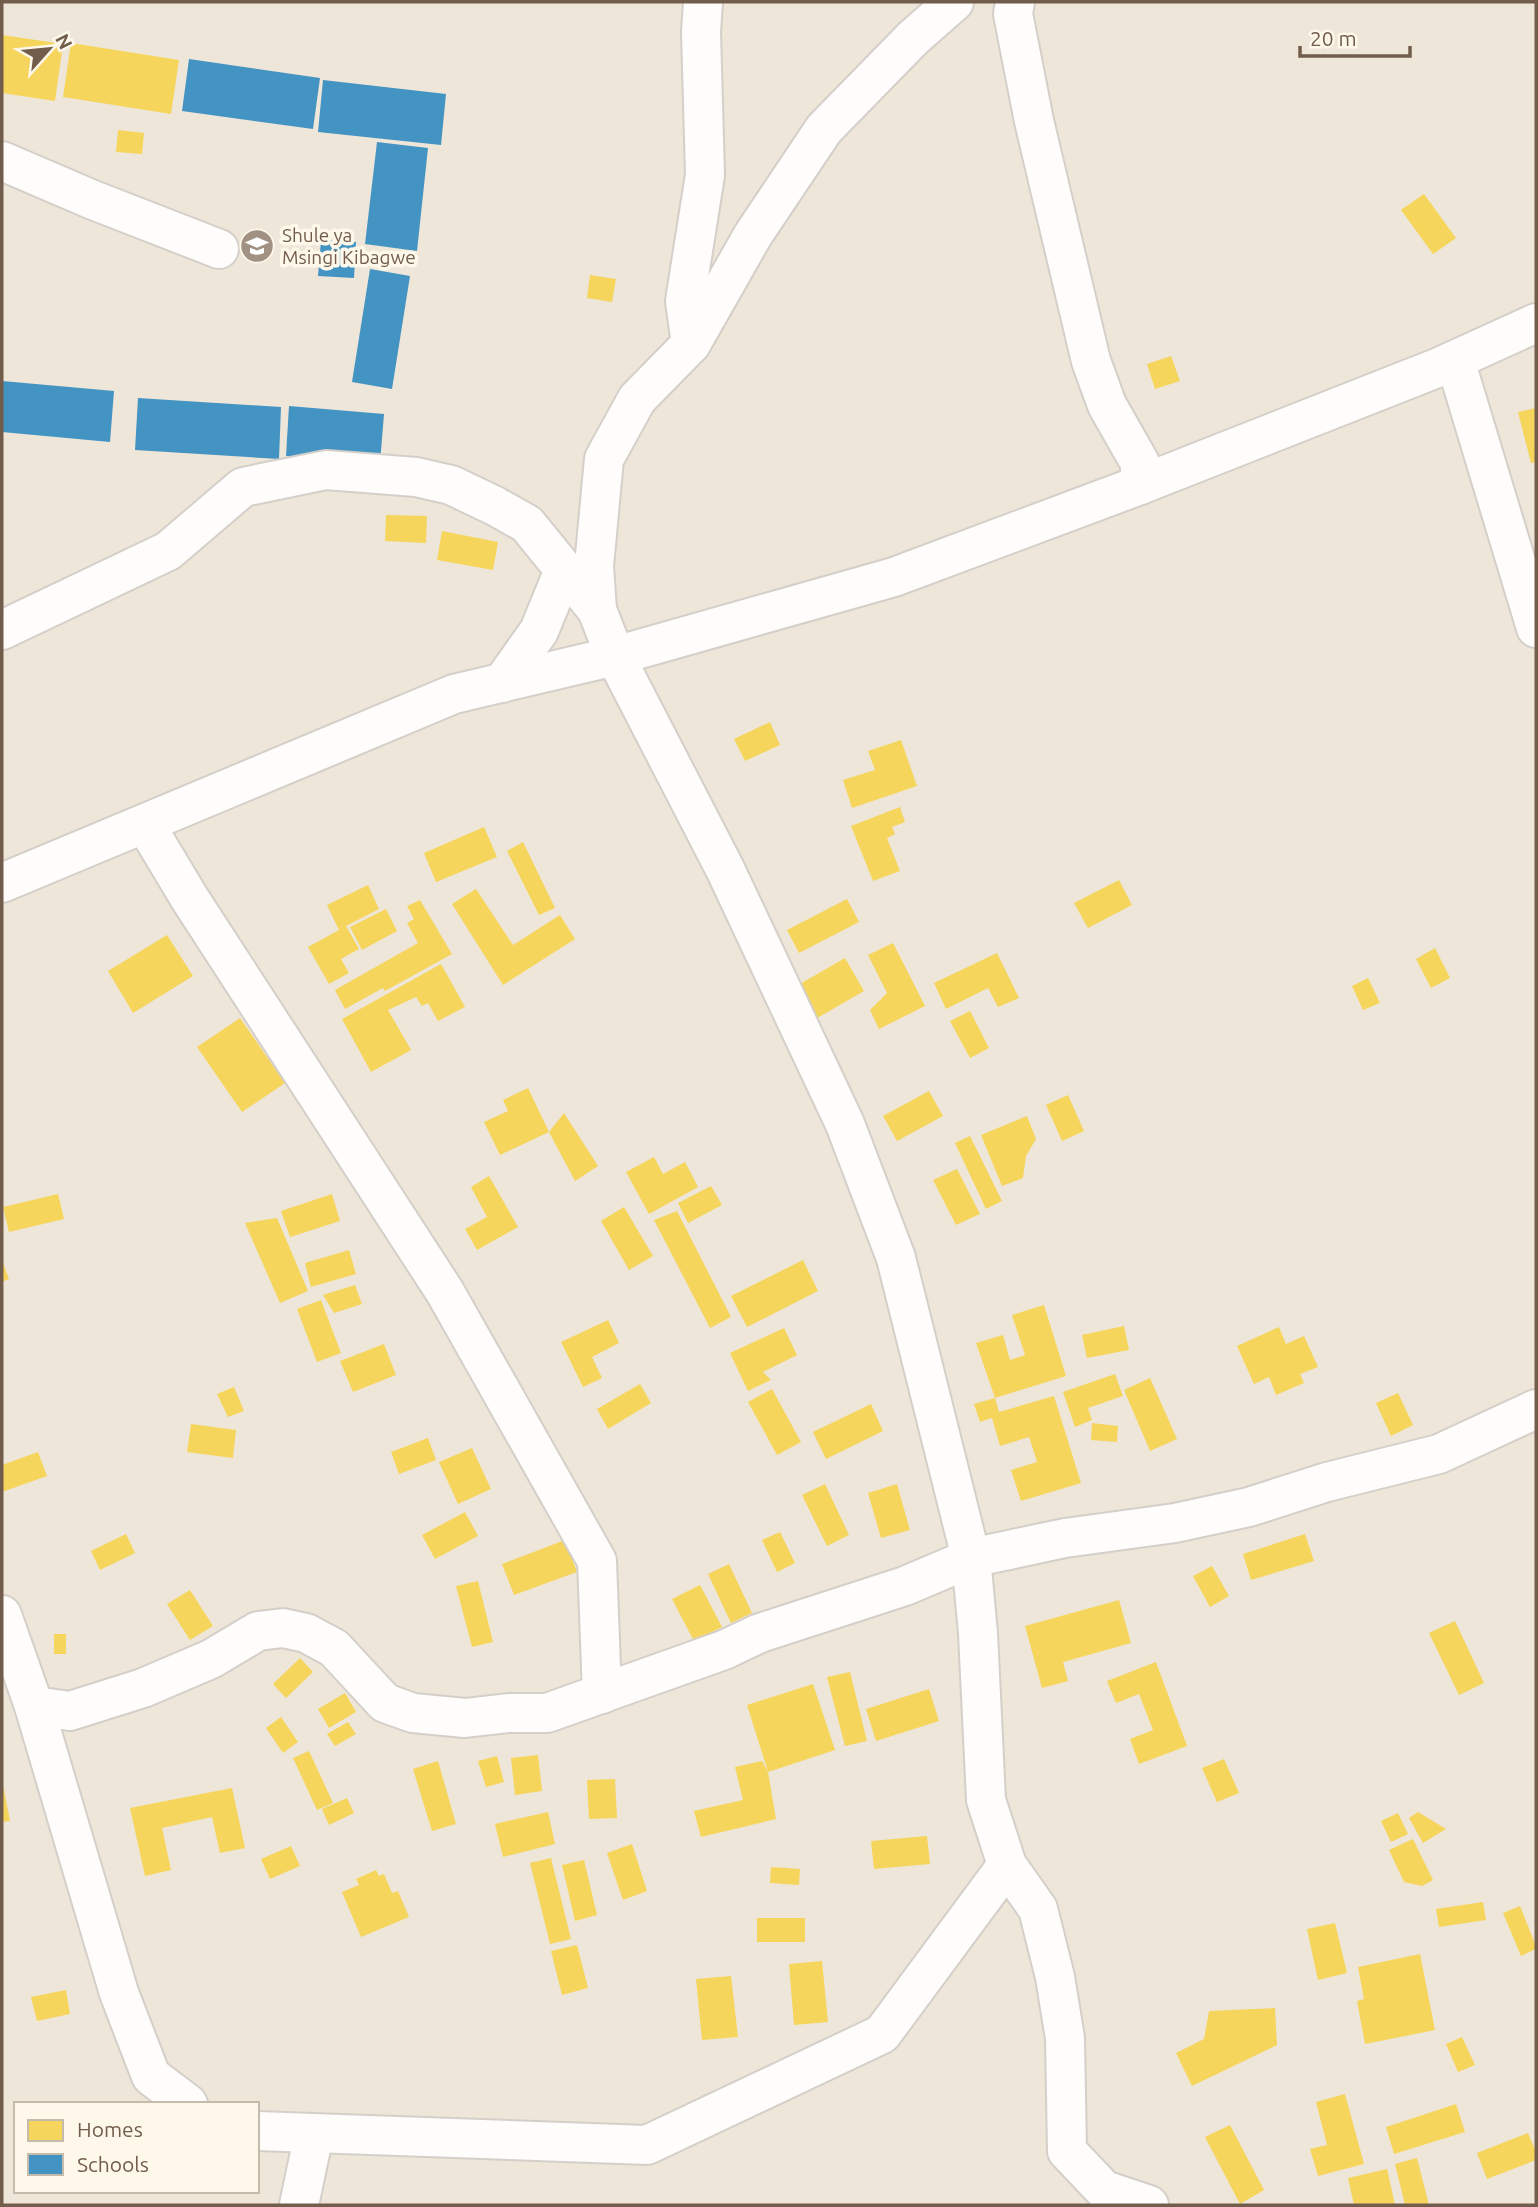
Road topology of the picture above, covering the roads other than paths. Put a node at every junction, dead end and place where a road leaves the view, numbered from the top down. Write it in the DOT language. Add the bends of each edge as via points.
graph roads {
  1 [pos="703,2"];
  2 [pos="954,2"];
  3 [pos="1015,2"];
  4 [pos="2,161"];
  5 [pos="219,249"];
  6 [pos="1536,323"];
  7 [pos="691,344"];
  8 [pos="1455,360"];
  9 [pos="1140,485"];
  10 [pos="564,570"];
  11 [pos="597,610"];
  12 [pos="1536,628"];
  13 [pos="2,630"];
  14 [pos="615,656"];
  15 [pos="502,683"];
  16 [pos="145,824"];
  17 [pos="2,883"];
  18 [pos="1536,1409"];
  19 [pos="971,1558"];
  20 [pos="2,1615"];
  21 [pos="602,1694"];
  22 [pos="34,1706"];
  23 [pos="1007,1865"];
  24 [pos="185,2102"];
  25 [pos="259,2132"];
  26 [pos="314,2133"];
  27 [pos="299,2205"];
  28 [pos="1149,2205"];
  1 -- 7 [label="street" via="705,175 685,301"];
  2 -- 7 [label="street" via="824,129 753,235"];
  3 -- 9 [label="street" via="1013,14 1034,121 1091,361 1107,405 1140,463"];
  4 -- 5 [label="street"];
  6 -- 8 [label="street"];
  7 -- 11 [label="street" via="638,399 604,459 594,566"];
  8 -- 9 [label="street"];
  8 -- 12 [label="street"];
  9 -- 14 [label="street" via="894,577"];
  10 -- 11 [label="street"];
  10 -- 13 [label="street" via="527,524 451,485 416,477 326,470 243,487 168,551"];
  10 -- 15 [label="street" via="539,631"];
  11 -- 14 [label="street"];
  14 -- 15 [label="street"];
  14 -- 19 [label="street" via="724,869 845,1124 896,1258"];
  15 -- 16 [label="street" via="454,694"];
  16 -- 17 [label="street"];
  16 -- 21 [label="street" via="445,1292 597,1562"];
  18 -- 19 [label="street" via="1439,1454 1249,1507"];
  19 -- 21 [label="street" via="905,1587 760,1633"];
  19 -- 23 [label="street" via="986,1800"];
  20 -- 22 [label="street"];
  21 -- 22 [label="street" via="547,1713 465,1718 413,1713 385,1703 334,1648 306,1633 283,1628 258,1631 211,1659 155,1683 70,1711"];
  22 -- 24 [label="street" via="119,1993 151,2076"];
  23 -- 26 [label="street" via="882,2035 647,2145"];
  23 -- 28 [label="street" via="1038,1909 1055,1977 1065,2038 1067,2151 1104,2190"];
  25 -- 26 [label="street"];
  26 -- 27 [label="street"];
}
